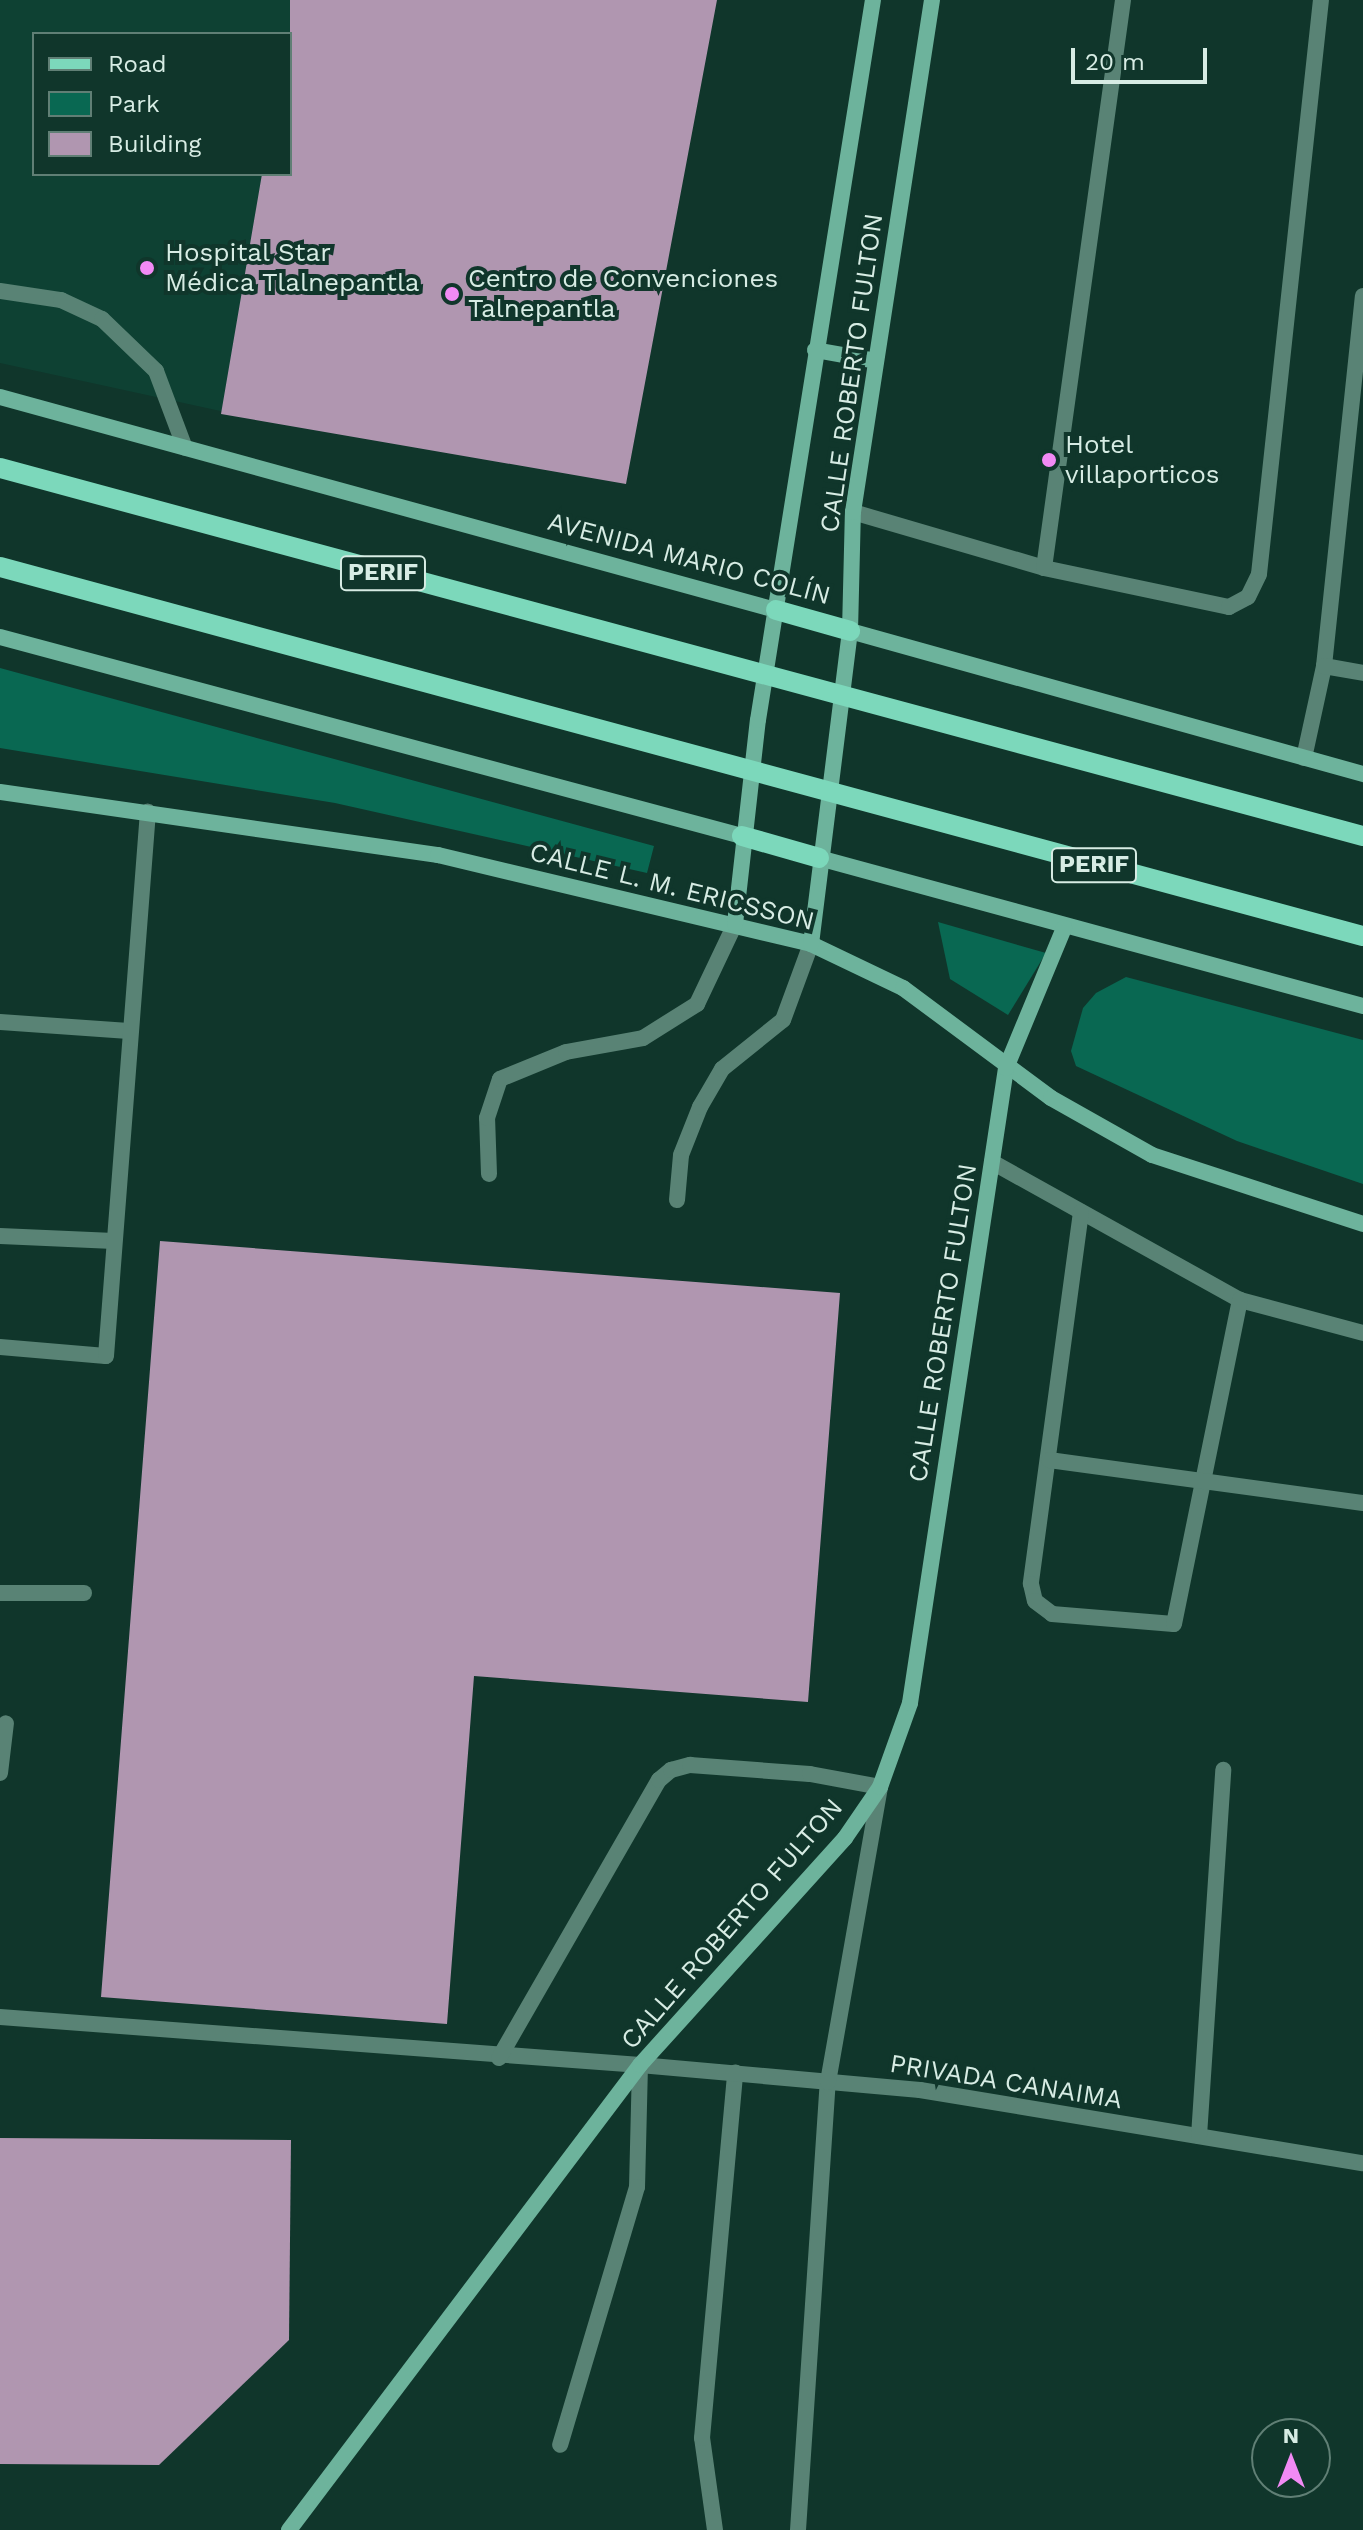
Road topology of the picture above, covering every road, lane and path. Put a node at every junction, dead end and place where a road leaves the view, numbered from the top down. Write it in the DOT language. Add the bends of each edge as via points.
graph roads {
  1 [pos="873,0"];
  2 [pos="932,0"];
  3 [pos="1123,0"];
  4 [pos="1321,0"];
  5 [pos="0,291"];
  6 [pos="1363,296"];
  7 [pos="815,350"];
  8 [pos="876,361"];
  9 [pos="0,397"];
  10 [pos="185,448"];
  11 [pos="0,468"];
  12 [pos="853,512"];
  13 [pos="0,567"];
  14 [pos="1044,568"];
  15 [pos="776,610"];
  16 [pos="850,631"];
  17 [pos="0,637"];
  18 [pos="1324,666"];
  19 [pos="1363,673"];
  20 [pos="765,677"];
  21 [pos="838,699"];
  22 [pos="1304,758"];
  23 [pos="751,772"];
  24 [pos="1363,774"];
  25 [pos="0,792"];
  26 [pos="825,794"];
  27 [pos="148,812"];
  28 [pos="742,836"];
  29 [pos="1363,836"];
  30 [pos="819,858"];
  31 [pos="735,924"];
  32 [pos="1064,928"];
  33 [pos="1363,936"];
  34 [pos="811,944"];
  35 [pos="1363,1006"];
  36 [pos="0,1022"];
  37 [pos="129,1031"];
  38 [pos="1006,1068"];
  39 [pos="992,1162"];
  40 [pos="489,1174"];
  41 [pos="677,1200"];
  42 [pos="1081,1212"];
  43 [pos="1363,1224"];
  44 [pos="0,1236"];
  45 [pos="114,1241"];
  46 [pos="1240,1300"];
  47 [pos="1363,1333"];
  48 [pos="0,1347"];
  49 [pos="1049,1460"];
  50 [pos="1203,1485"];
  51 [pos="1363,1503"];
  52 [pos="0,1593"];
  53 [pos="84,1593"];
  54 [pos="6,1723"];
  55 [pos="1223,1770"];
  56 [pos="0,1773"];
  57 [pos="880,1787"];
  58 [pos="0,2017"];
  59 [pos="499,2058"];
  60 [pos="640,2065"];
  61 [pos="735,2072"];
  62 [pos="828,2082"];
  63 [pos="1199,2136"];
  64 [pos="1363,2163"];
  65 [pos="560,2445"];
  66 [pos="289,2530"];
  67 [pos="715,2530"];
  68 [pos="798,2530"];
  1 -- 7 [label="main road, CALLE ROBERTO FULTON"];
  2 -- 8 [label="main road, CALLE ROBERTO FULTON"];
  3 -- 14 [label="street"];
  4 -- 14 [label="street" via="1259,574 1248,597 1229,607"];
  5 -- 10 [label="street" via="61,300 102,319 156,371"];
  6 -- 18 [label="street"];
  7 -- 8 [label="main road"];
  7 -- 15 [label="main road, CALLE ROBERTO FULTON"];
  8 -- 12 [label="main road, CALLE ROBERTO FULTON"];
  9 -- 10 [label="main road, AVENIDA MARIO COLÍN"];
  10 -- 15 [label="main road, AVENIDA MARIO COLÍN"];
  11 -- 20 [label="main road, PERIF"];
  12 -- 14 [label="street"];
  12 -- 16 [label="main road, CALLE ROBERTO FULTON"];
  13 -- 23 [label="main road, PERIF"];
  15 -- 16 [label="main road, AVENIDA MARIO COLÍN"];
  15 -- 20 [label="main road, CALLE ROBERTO FULTON"];
  16 -- 21 [label="main road, CALLE ROBERTO FULTON"];
  16 -- 22 [label="main road, AVENIDA MARIO COLÍN"];
  17 -- 28 [label="main road"];
  18 -- 19 [label="street"];
  18 -- 22 [label="street"];
  20 -- 21 [label="main road, PERIF"];
  20 -- 23 [label="main road, CALLE ROBERTO FULTON"];
  21 -- 26 [label="main road, CALLE ROBERTO FULTON"];
  21 -- 29 [label="main road, PERIF"];
  22 -- 24 [label="main road, AVENIDA MARIO COLÍN"];
  23 -- 26 [label="main road, PERIF"];
  23 -- 28 [label="main road, CALLE ROBERTO FULTON"];
  25 -- 27 [label="main road, CALLE L. M. ERICSSON"];
  26 -- 30 [label="main road, CALLE ROBERTO FULTON"];
  26 -- 33 [label="main road, PERIF"];
  27 -- 31 [label="main road, CALLE L. M. ERICSSON" via="438,855"];
  27 -- 37 [label="street"];
  28 -- 30 [label="main road"];
  28 -- 31 [label="main road, CALLE ROBERTO FULTON"];
  30 -- 32 [label="main road"];
  30 -- 34 [label="main road, CALLE ROBERTO FULTON"];
  31 -- 34 [label="main road, CALLE L. M. ERICSSON"];
  31 -- 40 [label="street" via="697,1004 643,1038 566,1052 500,1079 487,1118"];
  32 -- 35 [label="main road"];
  32 -- 38 [label="main road, CALLE ROBERTO FULTON"];
  34 -- 38 [label="main road, CALLE L. M. ERICSSON" via="903,988"];
  34 -- 41 [label="street" via="783,1020 722,1069 700,1107 681,1155"];
  36 -- 37 [label="street"];
  37 -- 45 [label="street"];
  38 -- 39 [label="main road, CALLE ROBERTO FULTON"];
  38 -- 43 [label="main road, CALLE L. M. ERICSSON" via="1152,1155"];
  39 -- 42 [label="street"];
  39 -- 57 [label="main road, CALLE ROBERTO FULTON" via="910,1703"];
  42 -- 46 [label="street"];
  42 -- 49 [label="street"];
  44 -- 45 [label="street"];
  45 -- 48 [label="street" via="106,1356"];
  46 -- 47 [label="street"];
  46 -- 50 [label="street"];
  49 -- 50 [label="street"];
  49 -- 50 [label="street" via="1031,1584 1035,1601 1052,1614 1174,1624"];
  50 -- 51 [label="street"];
  52 -- 53 [label="street"];
  54 -- 56 [label="street"];
  55 -- 63 [label="street"];
  57 -- 59 [label="street" via="810,1774 690,1765 671,1770 659,1780"];
  57 -- 60 [label="main road, CALLE ROBERTO FULTON" via="845,1838"];
  57 -- 62 [label="street"];
  58 -- 59 [label="street, PRIVADA CANAIMA"];
  59 -- 60 [label="street, PRIVADA CANAIMA"];
  60 -- 61 [label="street, PRIVADA CANAIMA"];
  60 -- 65 [label="street" via="637,2187"];
  60 -- 66 [label="main road, CALLE ROBERTO FULTON"];
  61 -- 62 [label="street, PRIVADA CANAIMA"];
  61 -- 67 [label="street" via="702,2438"];
  62 -- 63 [label="street, PRIVADA CANAIMA" via="920,2090"];
  62 -- 68 [label="street"];
  63 -- 64 [label="street, PRIVADA CANAIMA"];
}
